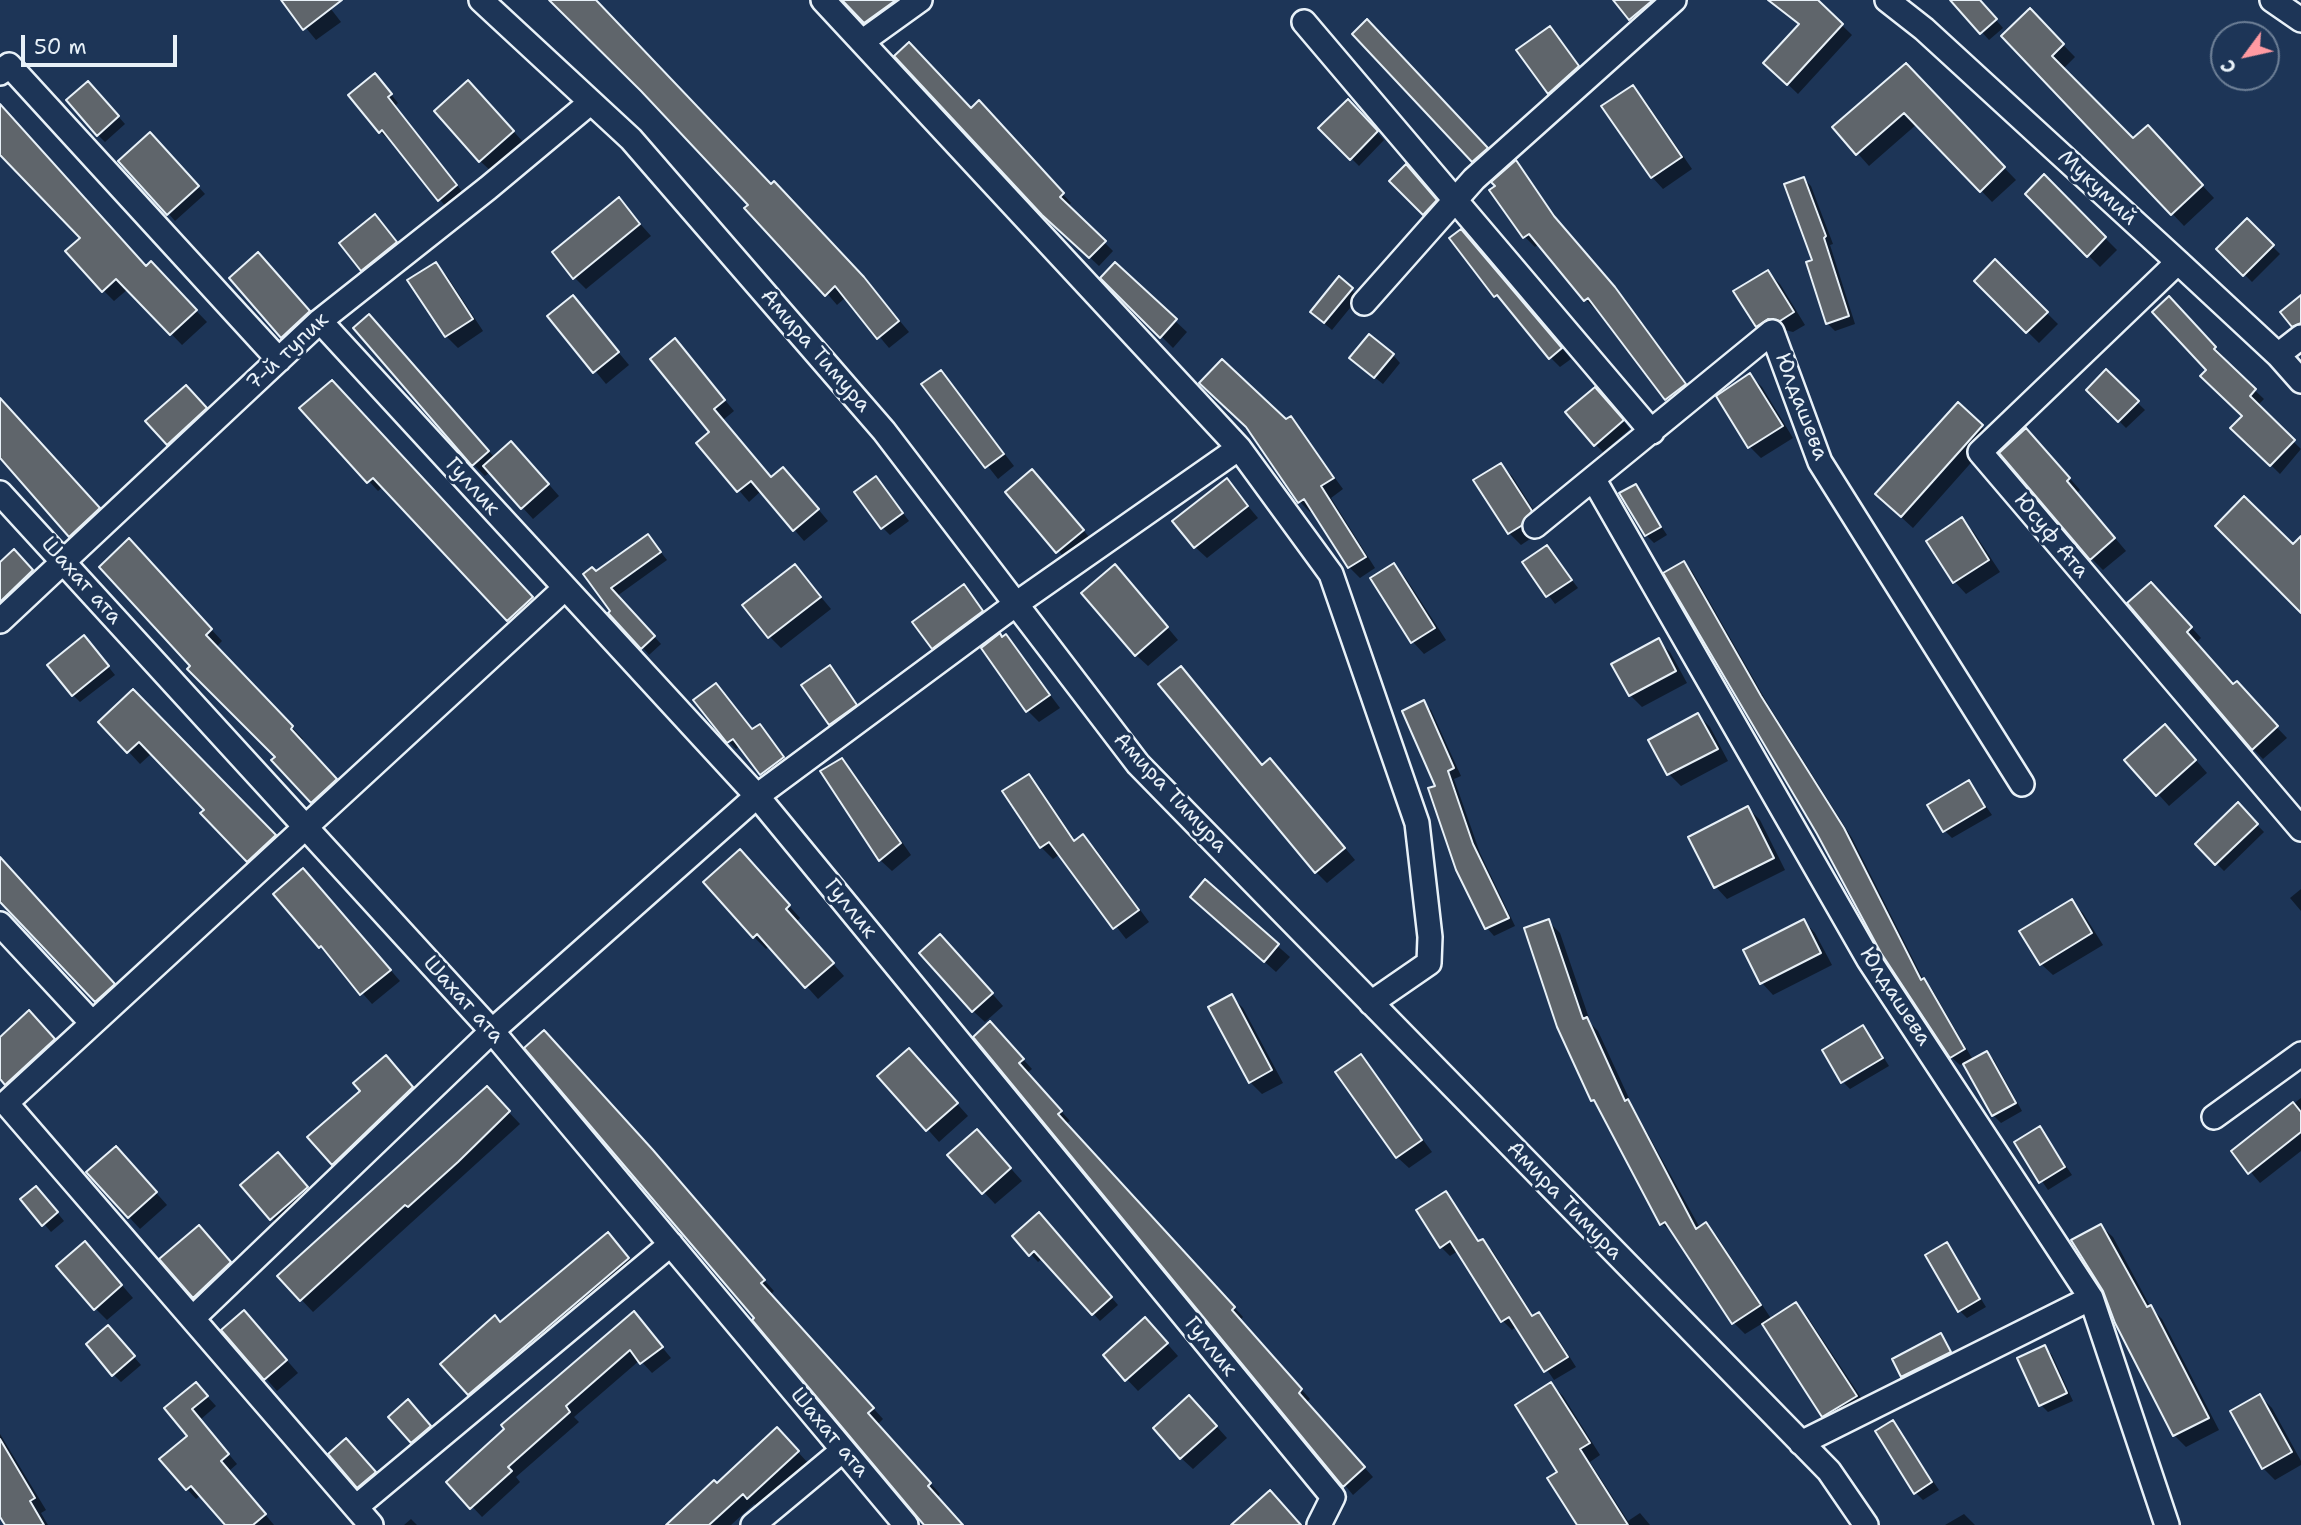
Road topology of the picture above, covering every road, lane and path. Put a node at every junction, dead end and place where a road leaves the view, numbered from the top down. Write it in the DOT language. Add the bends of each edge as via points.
graph roads {
  1 [pos="481,0"];
  2 [pos="823,0"];
  3 [pos="919,0"];
  4 [pos="1674,0"];
  5 [pos="1887,0"];
  6 [pos="2272,0"];
  7 [pos="2301,20"];
  8 [pos="1304,22"];
  9 [pos="863,41"];
  10 [pos="0,73"];
  11 [pos="591,102"];
  12 [pos="1455,201"];
  13 [pos="2178,262"];
  14 [pos="1364,303"];
  15 [pos="320,321"];
  16 [pos="2301,337"];
  17 [pos="2278,355"];
  18 [pos="279,359"];
  19 [pos="2301,381"];
  20 [pos="1653,432"];
  21 [pos="1239,447"];
  22 [pos="1594,480"];
  23 [pos="0,493"];
  24 [pos="1535,526"];
  25 [pos="64,562"];
  26 [pos="564,589"];
  27 [pos="1016,604"];
  28 [pos="0,621"];
  29 [pos="2022,784"];
  30 [pos="757,796"];
  31 [pos="306,827"];
  32 [pos="2301,829"];
  33 [pos="0,924"];
  34 [pos="1371,1003"];
  35 [pos="92,1023"];
  36 [pos="492,1031"];
  37 [pos="2301,1055"];
  38 [pos="2214,1117"];
  39 [pos="671,1244"];
  40 [pos="2091,1298"];
  41 [pos="192,1318"];
  42 [pos="1801,1443"];
  43 [pos="843,1450"];
  44 [pos="363,1516"];
  45 [pos="753,1525"];
  46 [pos="906,1525"];
  47 [pos="1319,1525"];
  48 [pos="1866,1525"];
  49 [pos="2167,1525"];
  1 -- 11 [label="street, Амира Тимура"];
  2 -- 9 [label="street"];
  3 -- 9 [label="street"];
  4 -- 12 [label="street"];
  5 -- 13 [label="street, Мукумий"];
  6 -- 7 [label="street"];
  8 -- 12 [label="street"];
  9 -- 21 [label="street"];
  10 -- 18 [label="street" via="9,65"];
  11 -- 15 [label="street, 7-й тупик"];
  11 -- 27 [label="street, Амира Тимура" via="631,139 884,431"];
  12 -- 14 [label="street"];
  12 -- 20 [label="street"];
  13 -- 17 [label="street, Мукумий"];
  13 -- 32 [label="street, Юсуф Ата" via="1980,452"];
  15 -- 18 [label="street, 7-й тупик"];
  15 -- 26 [label="street, Гуллик"];
  16 -- 17 [label="street"];
  17 -- 19 [label="street, Мукумий"];
  18 -- 25 [label="street, 7-й тупик"];
  20 -- 22 [label="street, Юлдашева"];
  20 -- 29 [label="street, Юлдашева" via="1772,332 1820,462"];
  21 -- 27 [label="street"];
  21 -- 34 [label="street" via="1332,574 1417,823 1429,963"];
  22 -- 24 [label="street, Юлдашева"];
  22 -- 40 [label="street, Юлдашева" via="1869,960"];
  23 -- 25 [label="street, Шахат ата"];
  25 -- 28 [label="street, 7-й тупик"];
  25 -- 31 [label="street, Шахат ата"];
  26 -- 30 [label="street, Гуллик"];
  26 -- 31 [label="street"];
  27 -- 30 [label="street"];
  27 -- 34 [label="street, Амира Тимура" via="1138,764"];
  30 -- 36 [label="street"];
  30 -- 47 [label="street, Гуллик" via="1333,1497"];
  31 -- 35 [label="street"];
  31 -- 36 [label="street, Шахат ата"];
  33 -- 35 [label="street"];
  34 -- 42 [label="street, Амира Тимура"];
  35 -- 41 [label="street" via="6,1103"];
  36 -- 39 [label="street, Шахат ата"];
  36 -- 41 [label="street"];
  37 -- 38 [label="street"];
  39 -- 43 [label="street, Шахат ата"];
  39 -- 44 [label="street"];
  40 -- 42 [label="street"];
  40 -- 49 [label="street, Юлдашева"];
  41 -- 44 [label="street"];
  42 -- 48 [label="street, Амира Тимура" via="1829,1471"];
  43 -- 45 [label="street"];
  43 -- 46 [label="street, Шахат ата"];
}
